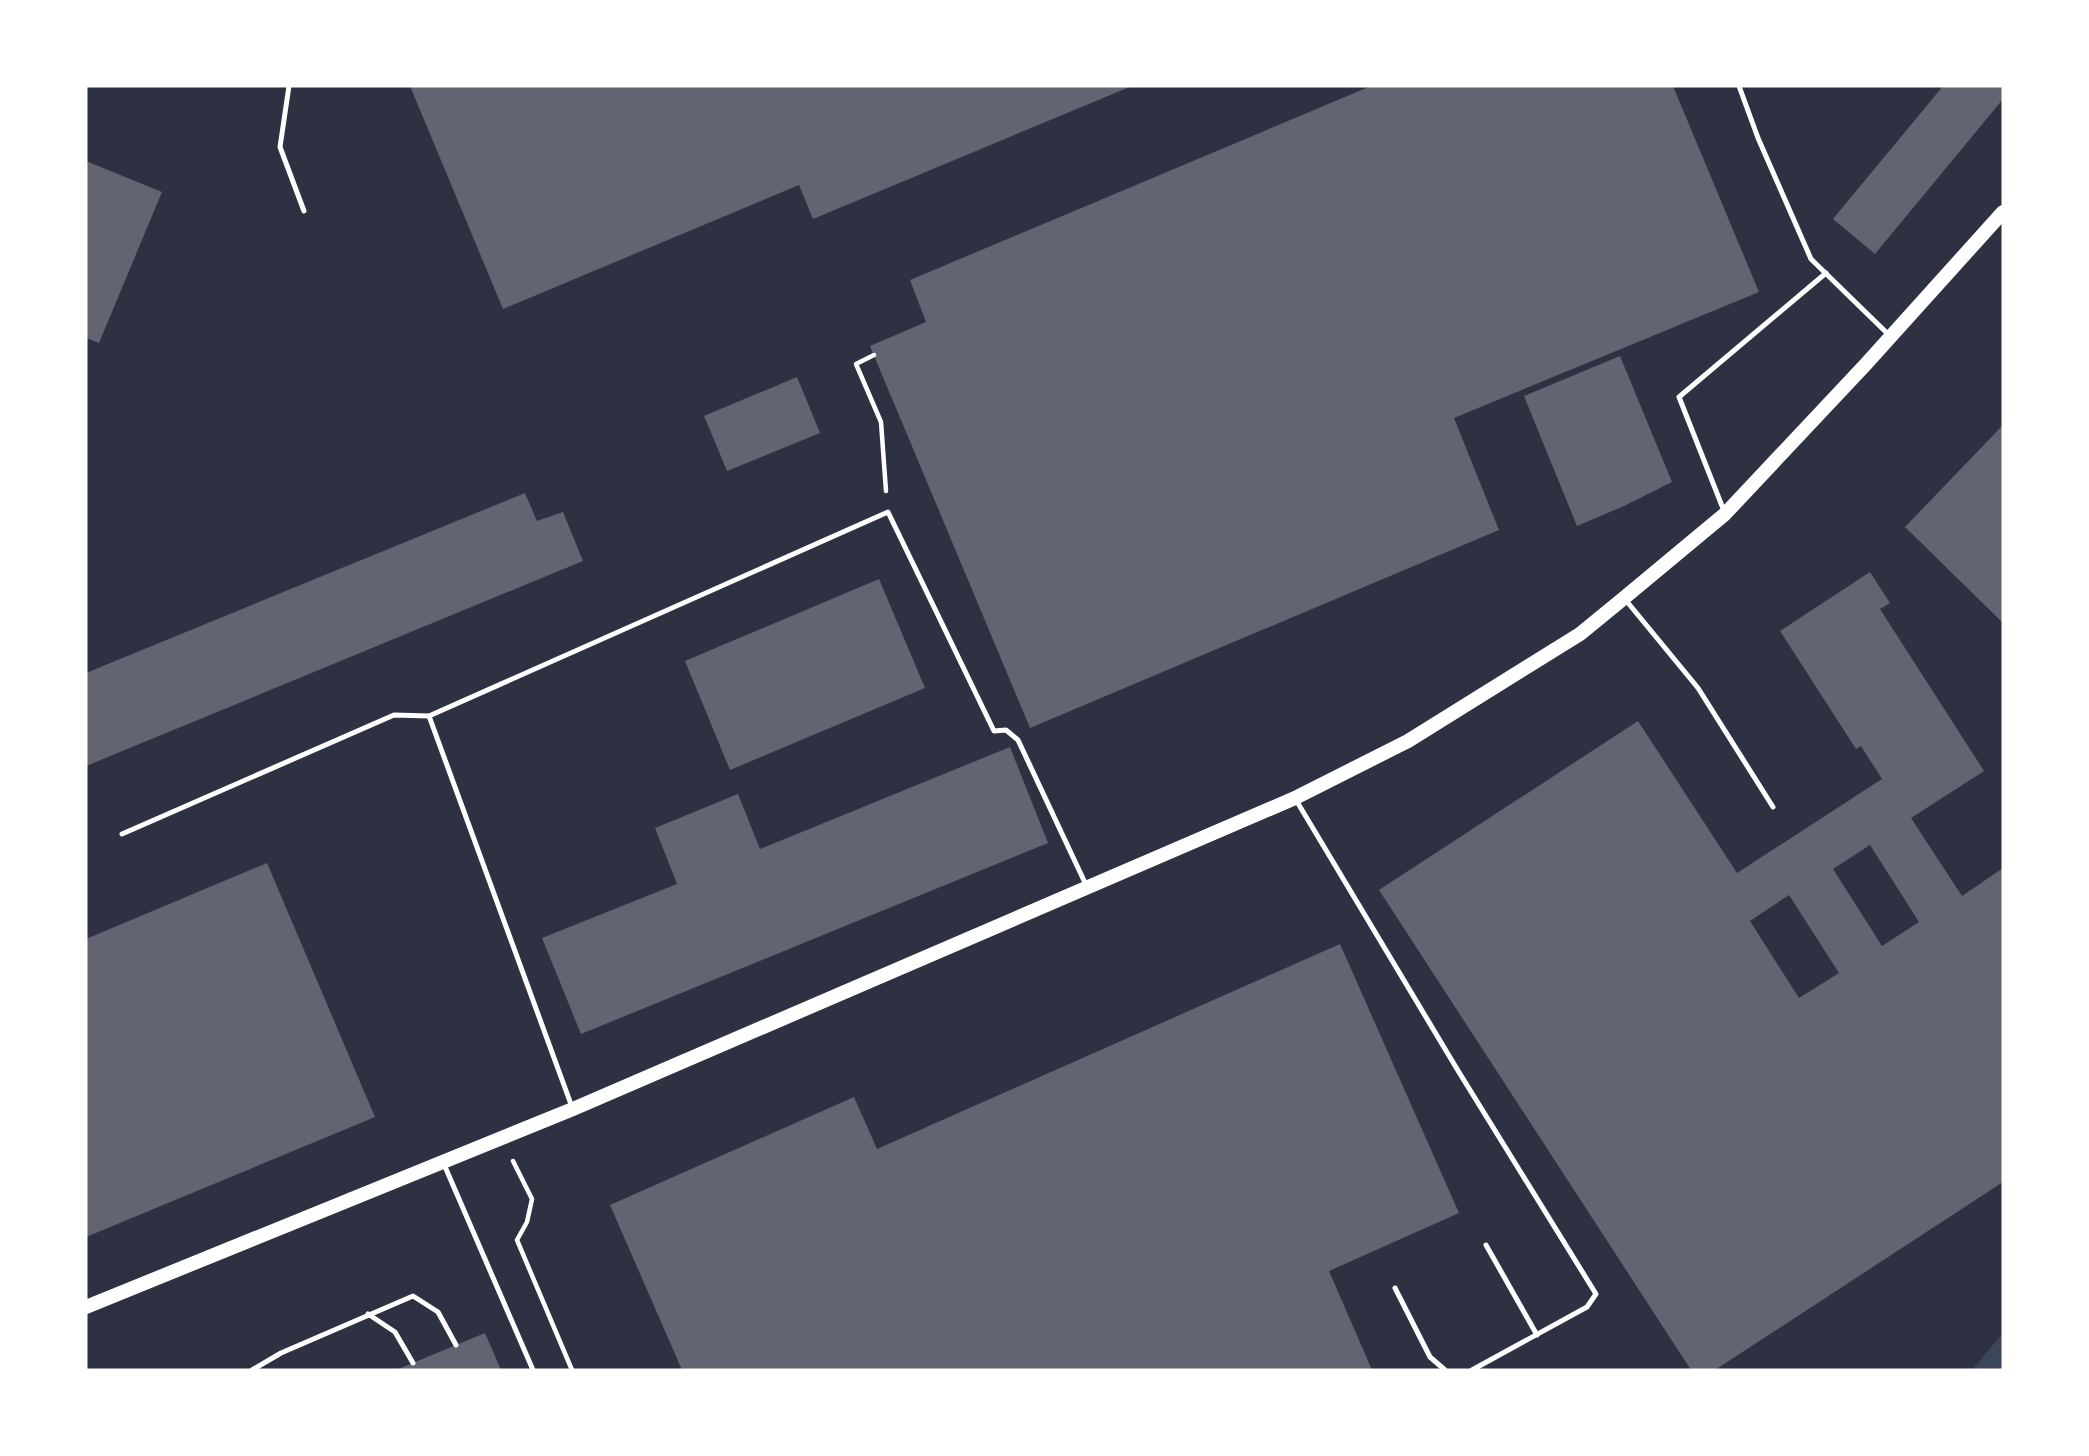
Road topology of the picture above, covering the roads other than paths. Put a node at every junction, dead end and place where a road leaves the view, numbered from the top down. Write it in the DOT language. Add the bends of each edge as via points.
graph roads {
  1 [pos="289,86"];
  2 [pos="1739,86"];
  3 [pos="304,211"];
  4 [pos="2003,212"];
  5 [pos="1826,274"];
  6 [pos="1890,336"];
  7 [pos="1725,514"];
  8 [pos="1624,598"];
  9 [pos="429,716"];
  10 [pos="1295,798"];
  11 [pos="1773,807"];
  12 [pos="122,834"];
  13 [pos="1087,887"];
  14 [pos="573,1109"];
  15 [pos="443,1162"];
  16 [pos="1486,1245"];
  17 [pos="1395,1288"];
  18 [pos="86,1307"];
  19 [pos="368,1314"];
  20 [pos="1537,1335"];
  21 [pos="456,1345"];
  22 [pos="413,1363"];
  23 [pos="252,1370"];
  24 [pos="533,1370"];
  25 [pos="1445,1370"];
  26 [pos="1472,1370"];
  1 -- 3 [label="lane" via="280,147"];
  2 -- 5 [label="lane" via="1811,258"];
  4 -- 6 [label="main road"];
  5 -- 6 [label="lane"];
  5 -- 7 [label="lane" via="1679,397"];
  6 -- 7 [label="main road"];
  7 -- 8 [label="main road"];
  8 -- 10 [label="main road" via="1580,634 1408,741"];
  8 -- 11 [label="lane" via="1698,688"];
  9 -- 12 [label="lane" via="394,715"];
  9 -- 13 [label="lane" via="888,513 995,731 1006,730 1018,740"];
  9 -- 14 [label="lane"];
  10 -- 13 [label="main road"];
  10 -- 20 [label="lane" via="1596,1294 1587,1307"];
  13 -- 14 [label="main road"];
  14 -- 15 [label="main road"];
  15 -- 18 [label="main road"];
  15 -- 24 [label="lane"];
  16 -- 20 [label="lane"];
  17 -- 25 [label="lane" via="1430,1357"];
  19 -- 21 [label="lane" via="413,1296 438,1312"];
  19 -- 22 [label="lane" via="395,1332"];
  19 -- 23 [label="lane"];
  20 -- 26 [label="lane"];
}
